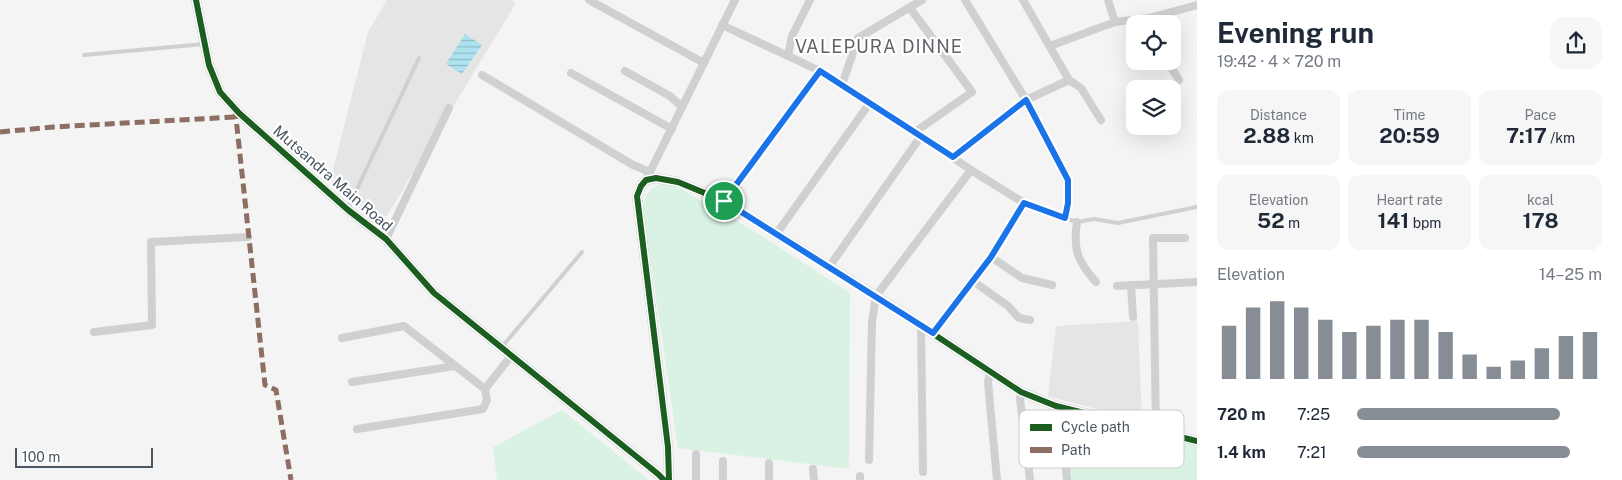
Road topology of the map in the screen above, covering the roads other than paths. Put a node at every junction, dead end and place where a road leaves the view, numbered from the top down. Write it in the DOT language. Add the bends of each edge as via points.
graph roads {
  1 [pos="196,0"];
  2 [pos="589,0"];
  3 [pos="735,0"];
  4 [pos="810,0"];
  5 [pos="922,0"];
  6 [pos="965,0"];
  7 [pos="1023,0"];
  8 [pos="1108,0"];
  9 [pos="1197,5"];
  10 [pos="910,8"];
  11 [pos="1163,15"];
  12 [pos="1116,22"];
  13 [pos="1126,22"];
  14 [pos="722,25"];
  15 [pos="205,44"];
  16 [pos="1050,46"];
  17 [pos="84,54"];
  18 [pos="788,56"];
  19 [pos="419,58"];
  20 [pos="704,63"];
  21 [pos="1173,70"];
  22 [pos="626,71"];
  23 [pos="820,71"];
  24 [pos="571,73"];
  25 [pos="482,75"];
  26 [pos="1069,80"];
  27 [pos="1179,80"];
  28 [pos="842,85"];
  29 [pos="1026,100"];
  30 [pos="869,104"];
  31 [pos="682,107"];
  32 [pos="449,108"];
  33 [pos="1101,120"];
  34 [pos="672,129"];
  35 [pos="918,134"];
  36 [pos="953,157"];
  37 [pos="971,170"];
  38 [pos="648,176"];
  39 [pos="724,201"];
  40 [pos="1024,203"];
  41 [pos="1197,207"];
  42 [pos="348,210"];
  43 [pos="1065,218"];
  44 [pos="1077,222"];
  45 [pos="776,233"];
  46 [pos="248,237"];
  47 [pos="1185,238"];
  48 [pos="386,239"];
  49 [pos="582,252"];
  50 [pos="991,257"];
  51 [pos="829,267"];
  52 [pos="973,281"];
  53 [pos="1096,282"];
  54 [pos="1197,283"];
  55 [pos="1154,284"];
  56 [pos="1052,285"];
  57 [pos="1117,286"];
  58 [pos="1131,286"];
  59 [pos="876,296"];
  60 [pos="1133,317"];
  61 [pos="1030,320"];
  62 [pos="921,326"];
  63 [pos="94,332"];
  64 [pos="933,333"];
  65 [pos="342,338"];
  66 [pos="501,348"];
  67 [pos="510,356"];
  68 [pos="455,366"];
  69 [pos="990,372"];
  70 [pos="352,382"];
  71 [pos="486,390"];
  72 [pos="1021,392"];
  73 [pos="1060,407"];
  74 [pos="1021,410"];
  75 [pos="1060,410"];
  76 [pos="1072,410"];
  77 [pos="1156,410"];
  78 [pos="357,429"];
  79 [pos="1184,438"];
  80 [pos="1197,441"];
  81 [pos="696,454"];
  82 [pos="869,460"];
  83 [pos="723,461"];
  84 [pos="769,463"];
  85 [pos="813,469"];
  86 [pos="923,472"];
  87 [pos="664,480"];
  88 [pos="669,480"];
  89 [pos="696,480"];
  90 [pos="723,480"];
  91 [pos="769,480"];
  92 [pos="814,480"];
  93 [pos="997,480"];
  1 -- 15 [label="street, Mutsandra Main Road"];
  2 -- 20 [label="street"];
  3 -- 14 [label="street"];
  4 -- 18 [label="street" via="792,36"];
  5 -- 10 [label="street"];
  6 -- 29 [label="street"];
  7 -- 16 [label="street"];
  8 -- 12 [label="street"];
  9 -- 11 [label="street"];
  10 -- 28 [label="street" via="858,38"];
  10 -- 35 [label="street" via="972,92"];
  12 -- 13 [label="street"];
  12 -- 16 [label="street"];
  14 -- 18 [label="street"];
  14 -- 20 [label="street"];
  15 -- 17 [label="lane"];
  15 -- 42 [label="street, Mutsandra Main Road" via="209,65 224,97"];
  16 -- 26 [label="street"];
  18 -- 23 [label="street"];
  19 -- 42 [label="lane"];
  20 -- 31 [label="street"];
  21 -- 27 [label="street"];
  22 -- 31 [label="street" via="670,96"];
  23 -- 28 [label="street"];
  23 -- 39 [label="street"];
  24 -- 34 [label="street"];
  25 -- 38 [label="street"];
  26 -- 29 [label="street"];
  26 -- 33 [label="street" via="1081,88"];
  28 -- 30 [label="street"];
  29 -- 36 [label="street"];
  29 -- 43 [label="street" via="1068,180"];
  30 -- 35 [label="street"];
  30 -- 45 [label="street"];
  31 -- 34 [label="street"];
  32 -- 48 [label="street"];
  34 -- 38 [label="street"];
  35 -- 36 [label="street"];
  35 -- 51 [label="street"];
  36 -- 37 [label="street"];
  37 -- 40 [label="street"];
  37 -- 59 [label="street"];
  38 -- 39 [label="street" via="678,182"];
  38 -- 88 [label="street" via="637,196 668,447"];
  39 -- 45 [label="street"];
  40 -- 43 [label="street"];
  40 -- 50 [label="street"];
  41 -- 44 [label="lane" via="1118,223 1094,219"];
  42 -- 48 [label="street, Mutsandra Main Road"];
  43 -- 44 [label="lane"];
  44 -- 53 [label="street" via="1074,241 1078,256"];
  45 -- 51 [label="street"];
  46 -- 63 [label="street" via="151,242 152,325"];
  47 -- 55 [label="street" via="1153,238"];
  48 -- 66 [label="street, Mutsandra Main Road" via="434,293"];
  49 -- 66 [label="lane"];
  50 -- 52 [label="street"];
  50 -- 56 [label="street" via="1022,278"];
  51 -- 59 [label="street"];
  52 -- 61 [label="street" via="1019,318"];
  52 -- 64 [label="street"];
  54 -- 55 [label="street"];
  55 -- 58 [label="street"];
  55 -- 77 [label="street"];
  57 -- 58 [label="street"];
  58 -- 60 [label="street"];
  59 -- 62 [label="street"];
  59 -- 82 [label="street" via="872,322"];
  62 -- 64 [label="street"];
  62 -- 86 [label="street"];
  64 -- 69 [label="street"];
  65 -- 68 [label="street" via="404,326"];
  66 -- 67 [label="street, Mutsandra Main Road"];
  67 -- 71 [label="street"];
  67 -- 87 [label="street, Mutsandra Main Road"];
  68 -- 70 [label="street"];
  68 -- 71 [label="street"];
  69 -- 72 [label="street"];
  69 -- 93 [label="street" via="988,382"];
  71 -- 78 [label="street" via="487,400 483,409"];
  72 -- 73 [label="street"];
  72 -- 74 [label="street"];
  73 -- 75 [label="street"];
  73 -- 76 [label="street"];
  79 -- 80 [label="street"];
  81 -- 89 [label="street"];
  83 -- 90 [label="street"];
  84 -- 91 [label="street"];
  85 -- 92 [label="street"];
}
